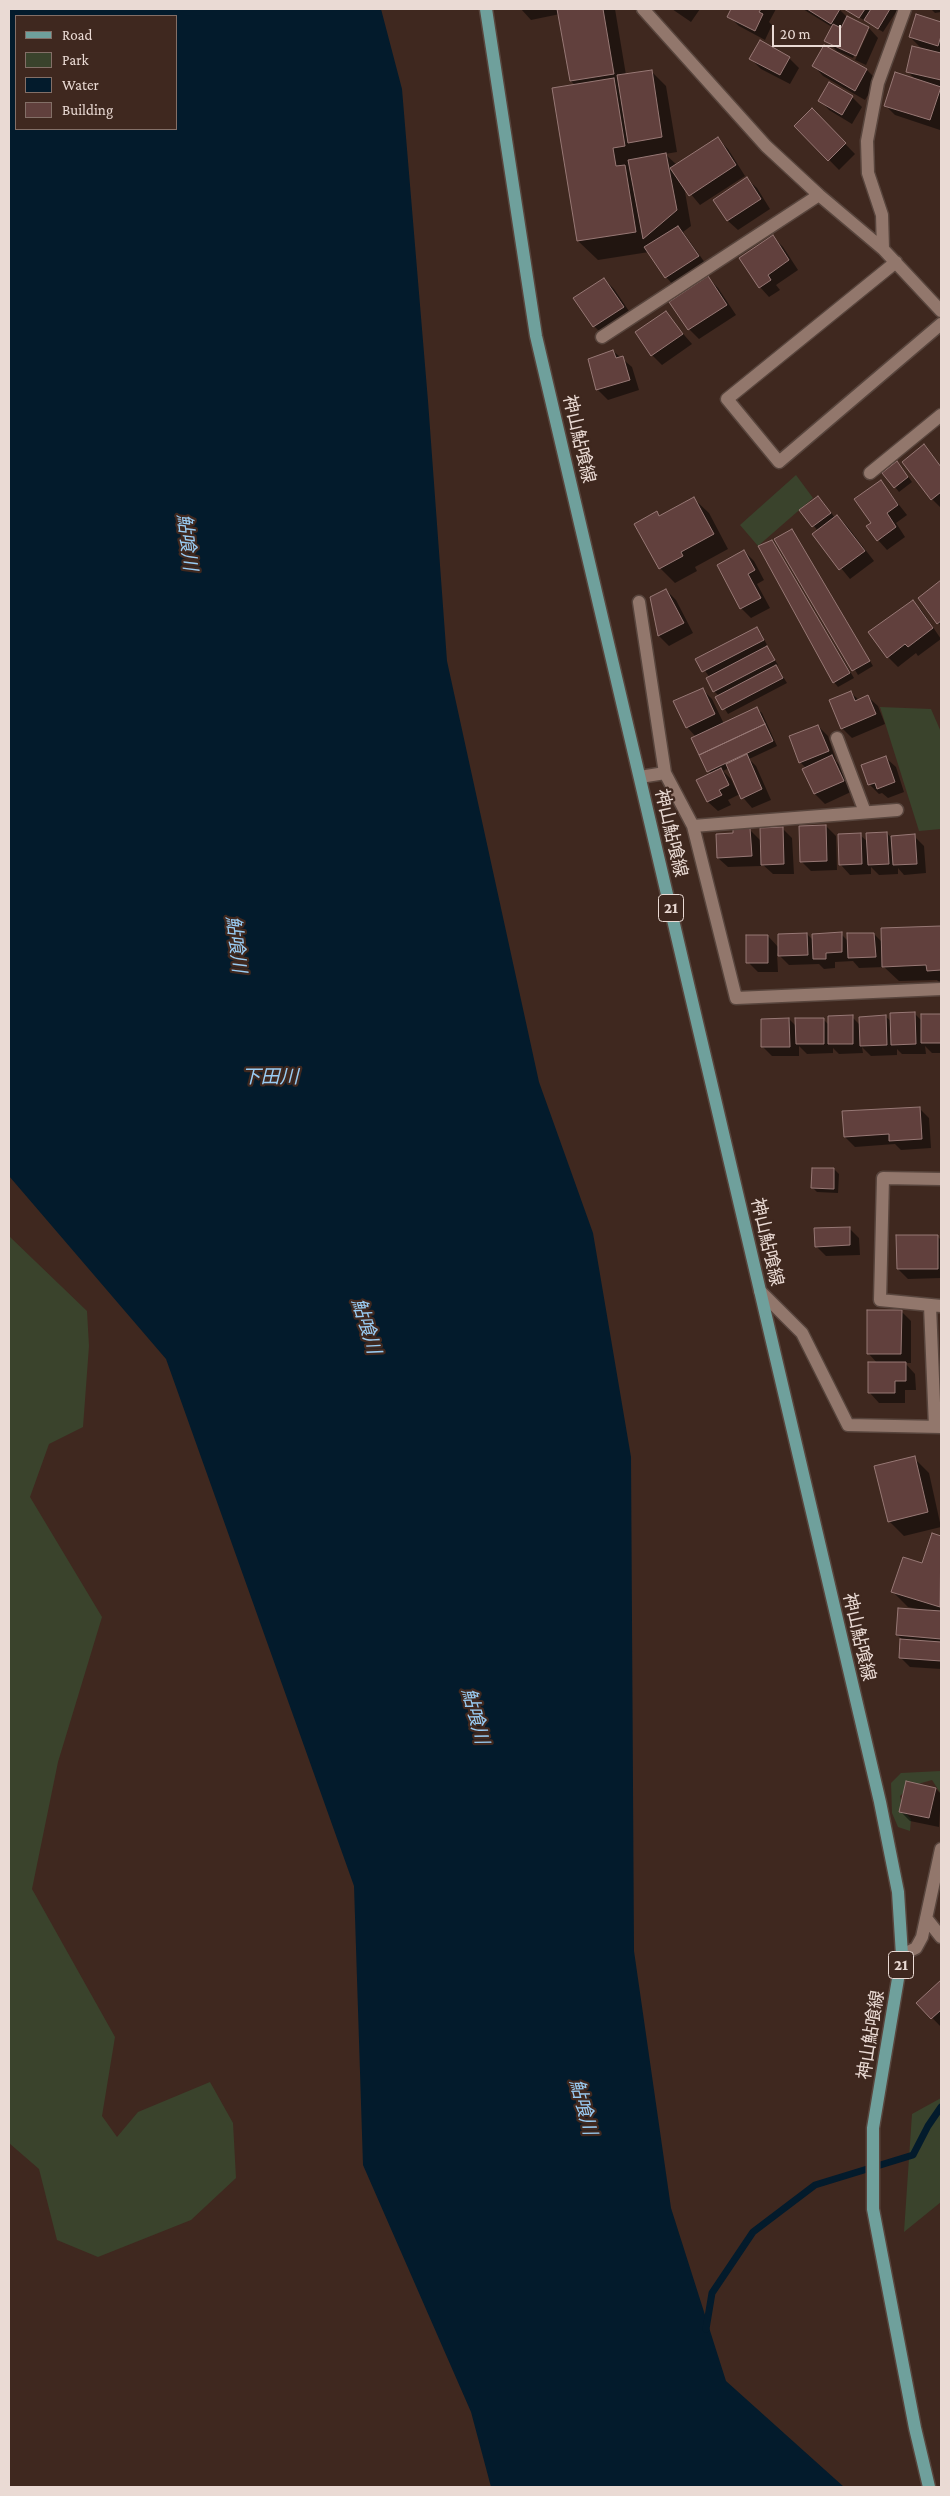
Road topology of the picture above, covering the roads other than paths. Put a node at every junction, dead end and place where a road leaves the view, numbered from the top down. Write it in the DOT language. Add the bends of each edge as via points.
graph roads {
  1 [pos="486,9"];
  2 [pos="643,9"];
  3 [pos="905,9"];
  4 [pos="819,195"];
  5 [pos="883,250"];
  6 [pos="896,262"];
  7 [pos="941,311"];
  8 [pos="941,324"];
  9 [pos="602,337"];
  10 [pos="941,415"];
  11 [pos="870,473"];
  12 [pos="639,602"];
  13 [pos="837,738"];
  14 [pos="665,773"];
  15 [pos="640,777"];
  16 [pos="897,810"];
  17 [pos="865,812"];
  18 [pos="693,826"];
  19 [pos="941,989"];
  20 [pos="941,1179"];
  21 [pos="760,1291"];
  22 [pos="935,1306"];
  23 [pos="938,1427"];
  24 [pos="941,1849"];
  25 [pos="926,1918"];
  26 [pos="941,1937"];
  27 [pos="902,1956"];
  28 [pos="929,2487"];
  1 -- 15 [label="main road, 神山鮎喰線 / 21" via="536,336"];
  2 -- 4 [label="street" via="766,146"];
  3 -- 5 [label="street" via="878,83 867,141 868,173 882,215"];
  4 -- 5 [label="street"];
  4 -- 9 [label="street"];
  5 -- 6 [label="street"];
  6 -- 7 [label="street"];
  6 -- 8 [label="street" via="727,399 779,462"];
  10 -- 11 [label="street"];
  12 -- 14 [label="street"];
  13 -- 17 [label="street"];
  14 -- 15 [label="street"];
  14 -- 18 [label="street"];
  15 -- 21 [label="main road, 神山鮎喰線 / 21"];
  16 -- 17 [label="street"];
  17 -- 18 [label="street"];
  18 -- 19 [label="street" via="736,998"];
  20 -- 22 [label="street" via="883,1178 880,1300"];
  21 -- 23 [label="street" via="802,1333 848,1425"];
  21 -- 27 [label="main road, 神山鮎喰線 / 21" via="880,1802 898,1892"];
  22 -- 23 [label="street"];
  24 -- 25 [label="street"];
  25 -- 26 [label="street"];
  25 -- 27 [label="street" via="916,1948"];
  27 -- 28 [label="main road, 神山鮎喰線 / 21" via="873,2128 873,2209"];
}
